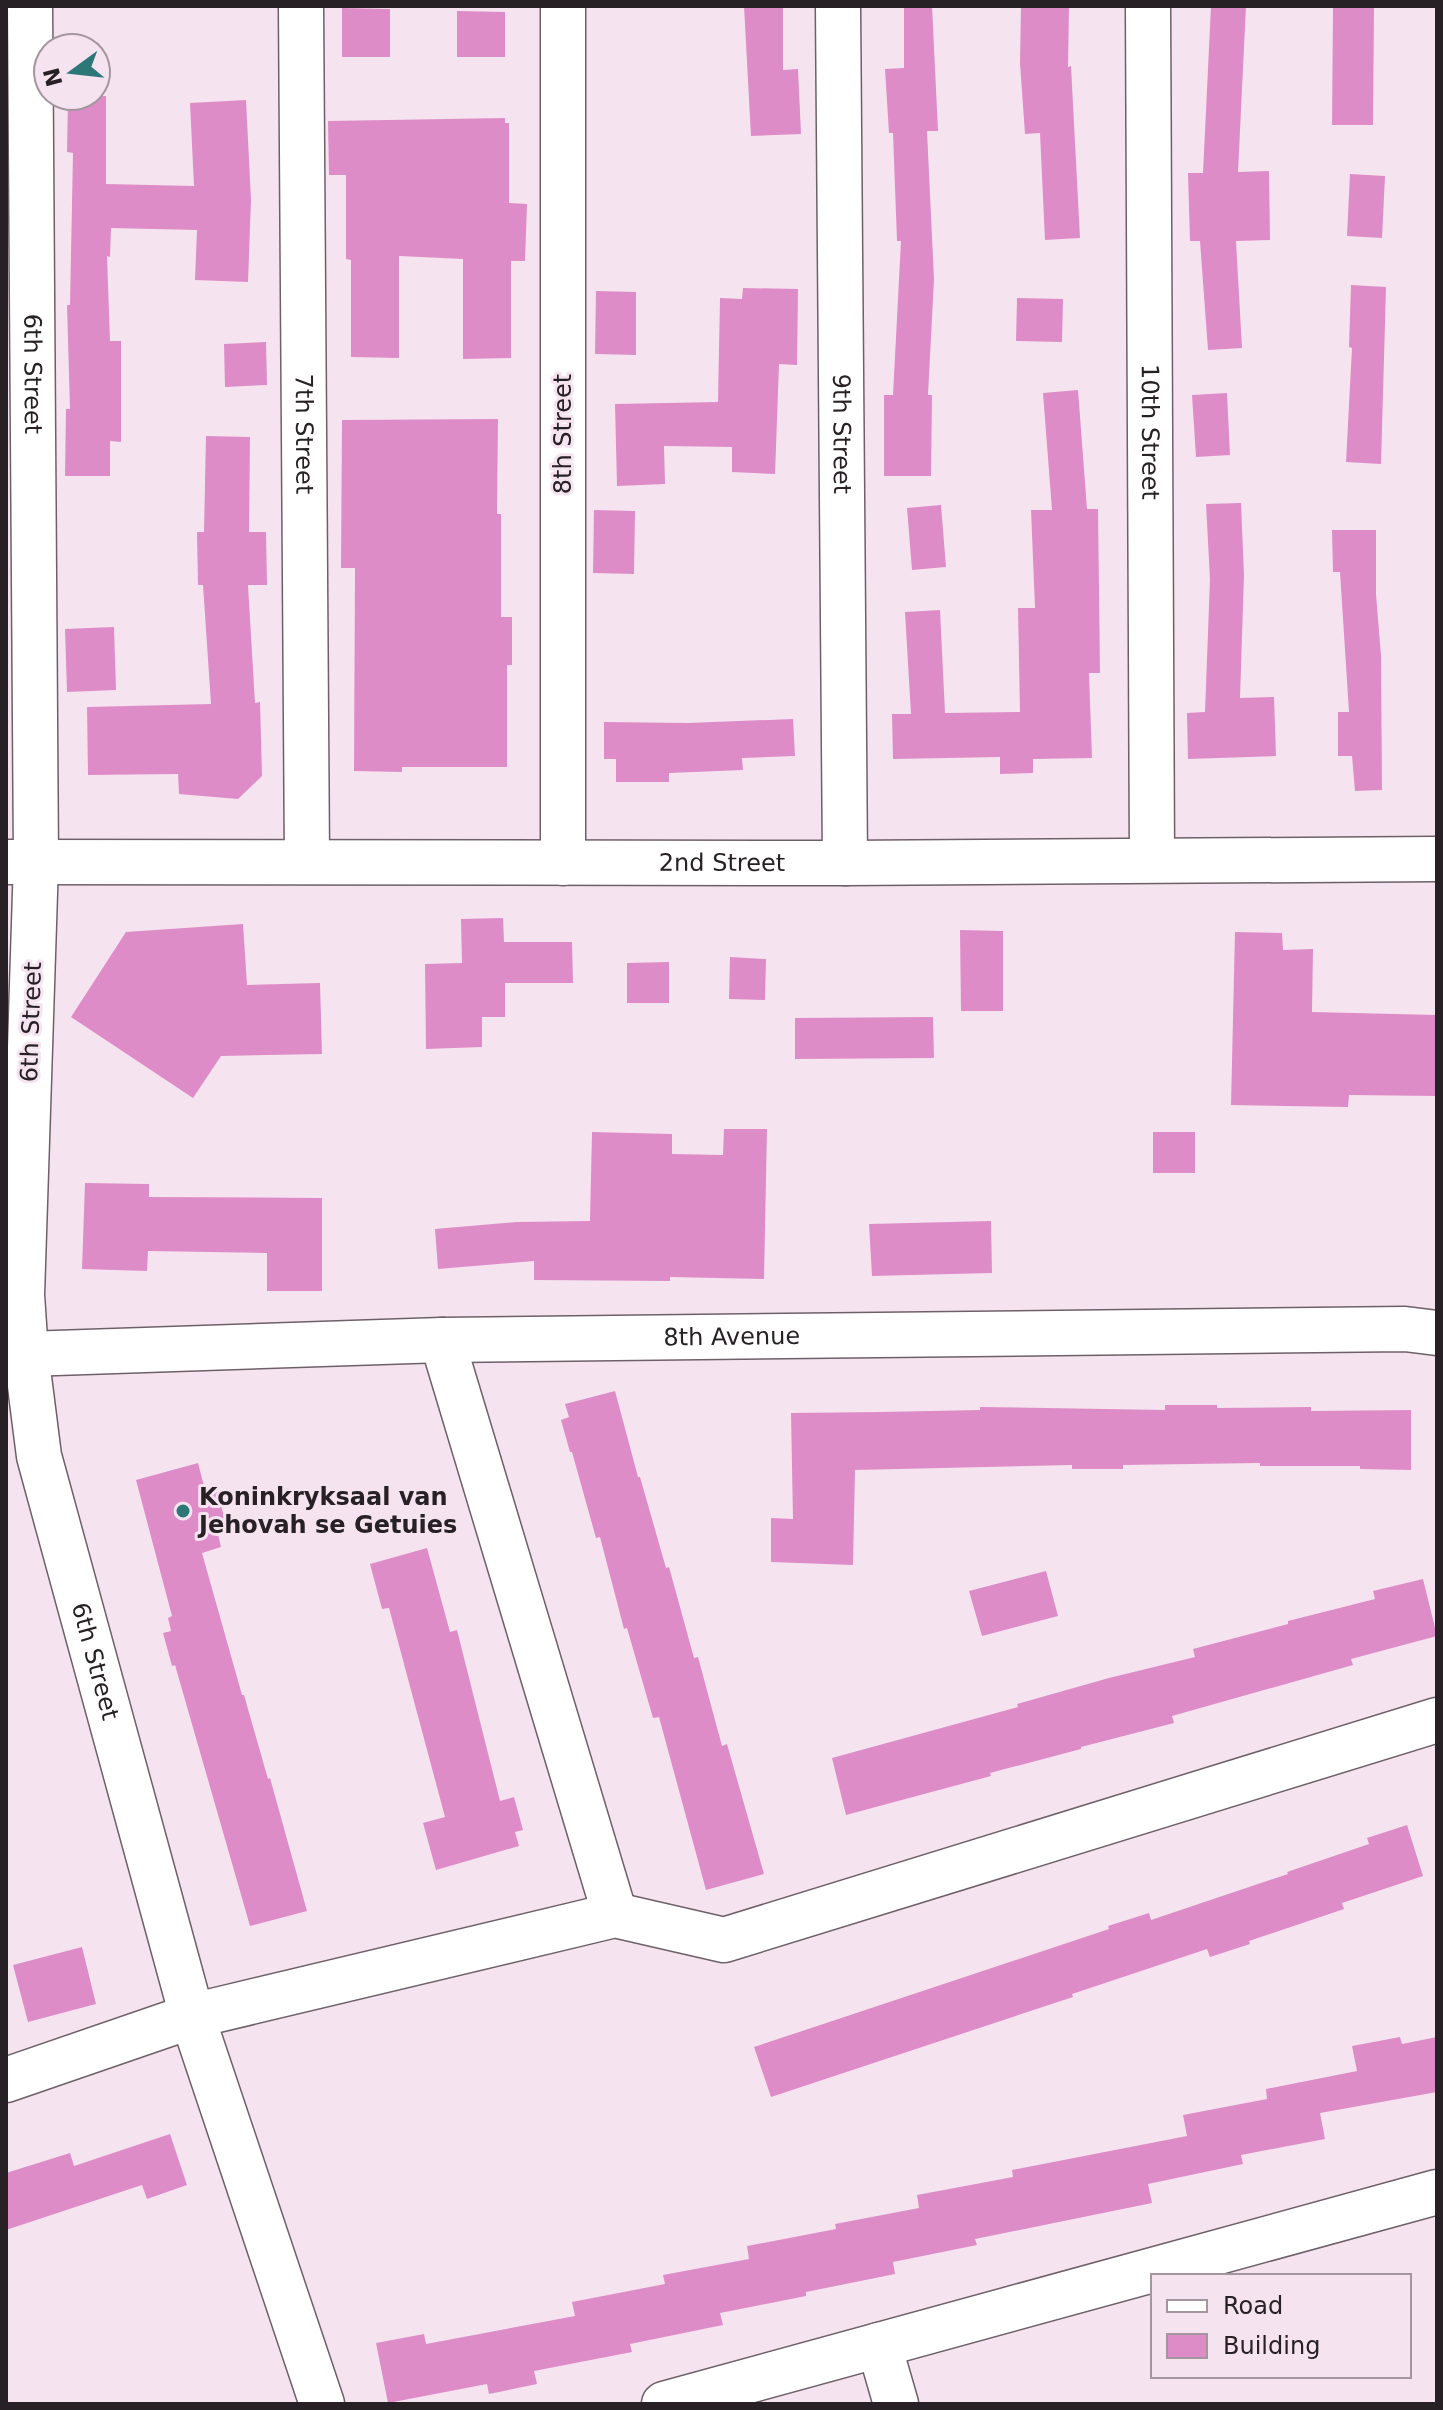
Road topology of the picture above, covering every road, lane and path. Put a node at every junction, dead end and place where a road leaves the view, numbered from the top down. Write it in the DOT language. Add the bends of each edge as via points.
graph roads {
  1 [pos="30,6"];
  2 [pos="301,6"];
  3 [pos="563,6"];
  4 [pos="838,6"];
  5 [pos="1148,6"];
  6 [pos="1152,859"];
  7 [pos="1437,859"];
  8 [pos="307,861"];
  9 [pos="21,862"];
  10 [pos="563,863"];
  11 [pos="845,863"];
  12 [pos="1437,1333"];
  13 [pos="442,1340"];
  14 [pos="26,1354"];
  15 [pos="1437,1720"];
  16 [pos="615,1915"];
  17 [pos="192,2016"];
  18 [pos="6,2080"];
  19 [pos="1437,2192"];
  20 [pos="879,2345"];
  21 [pos="322,2404"];
  22 [pos="664,2404"];
  23 [pos="896,2404"];
  1 -- 9 [label="street, 6th Street"];
  2 -- 8 [label="street, 7th Street"];
  3 -- 10 [label="street, 8th Street"];
  4 -- 11 [label="street, 9th Street"];
  5 -- 6 [label="street, 10th Street"];
  6 -- 7 [label="street, 2nd Street"];
  6 -- 11 [label="street, 2nd Street"];
  8 -- 9 [label="street, 2nd Street"];
  8 -- 10 [label="street, 2nd Street"];
  9 -- 14 [label="street, 6th Street"];
  10 -- 11 [label="street, 2nd Street"];
  12 -- 13 [label="street, 8th Avenue" via="1405,1329"];
  13 -- 14 [label="street, 8th Avenue"];
  13 -- 16 [label="street"];
  14 -- 17 [label="street, 6th Street" via="39,1456"];
  15 -- 16 [label="street" via="724,1940"];
  16 -- 17 [label="street"];
  17 -- 18 [label="street"];
  17 -- 21 [label="street, 6th Street"];
  19 -- 20 [label="street"];
  20 -- 22 [label="street"];
  20 -- 23 [label="street"];
}
